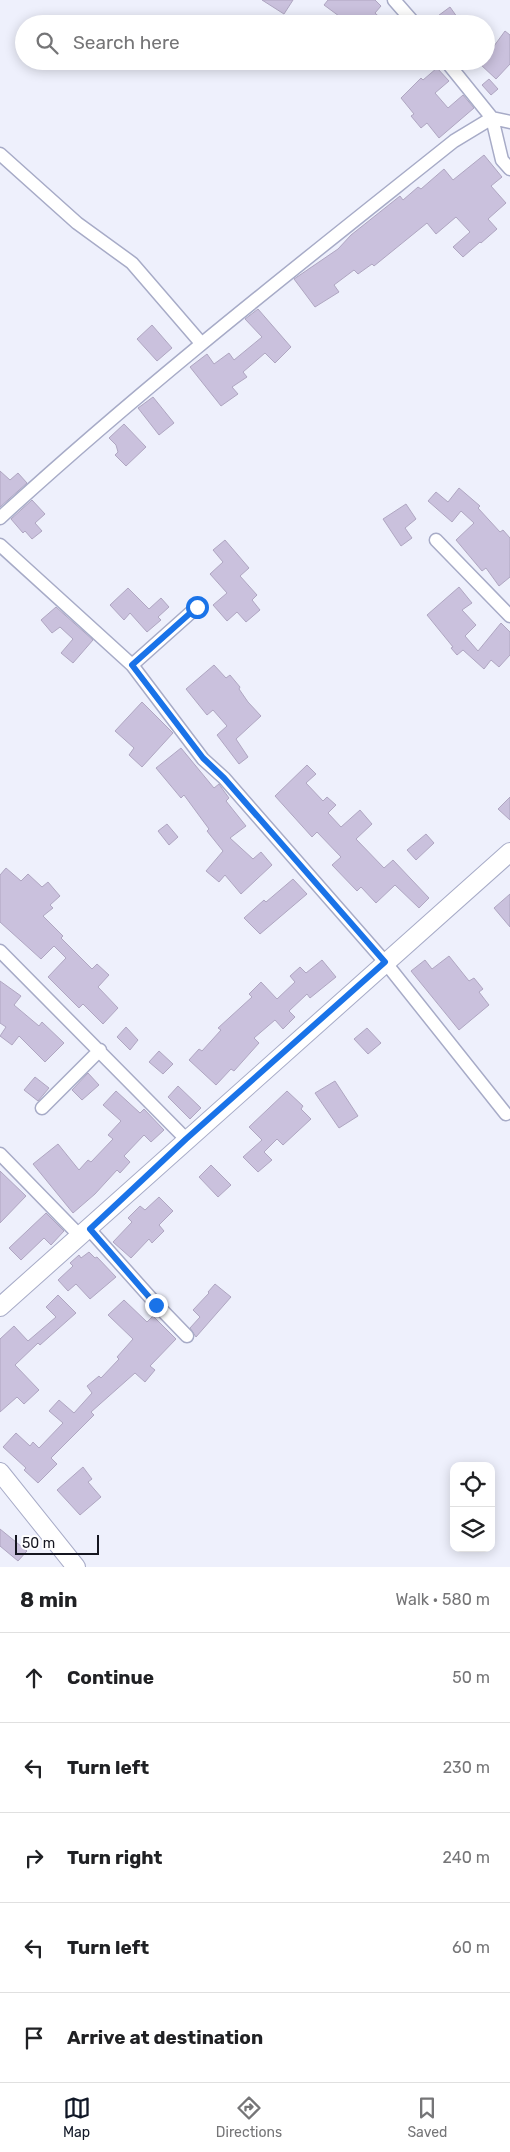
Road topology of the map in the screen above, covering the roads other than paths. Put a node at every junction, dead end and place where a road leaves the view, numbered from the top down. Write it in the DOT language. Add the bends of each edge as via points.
graph roads {
  1 [pos="394,0"];
  2 [pos="407,15"];
  3 [pos="453,70"];
  4 [pos="492,118"];
  5 [pos="510,122"];
  6 [pos="0,154"];
  7 [pos="510,169"];
  8 [pos="200,343"];
  9 [pos="0,518"];
  10 [pos="436,540"];
  11 [pos="0,544"];
  12 [pos="197,607"];
  13 [pos="510,616"];
  14 [pos="132,665"];
  15 [pos="510,852"];
  16 [pos="0,952"];
  17 [pos="385,962"];
  18 [pos="100,1050"];
  19 [pos="42,1108"];
  20 [pos="506,1114"];
  21 [pos="186,1139"];
  22 [pos="0,1154"];
  23 [pos="85,1232"];
  24 [pos="0,1307"];
  25 [pos="187,1336"];
  26 [pos="0,1472"];
  27 [pos="76,1567"];
  1 -- 2 [label="street"];
  3 -- 4 [label="street"];
  4 -- 5 [label="street"];
  4 -- 7 [label="street" via="502,160"];
  4 -- 8 [label="street" via="454,141"];
  6 -- 8 [label="street" via="77,223 132,263"];
  8 -- 9 [label="street"];
  10 -- 13 [label="street"];
  11 -- 14 [label="street"];
  12 -- 14 [label="street"];
  14 -- 17 [label="street" via="203,758"];
  15 -- 17 [label="street"];
  16 -- 18 [label="street"];
  17 -- 20 [label="street"];
  17 -- 21 [label="street"];
  18 -- 19 [label="street"];
  18 -- 21 [label="street"];
  21 -- 23 [label="street"];
  22 -- 23 [label="street"];
  23 -- 24 [label="street"];
  23 -- 25 [label="street"];
  26 -- 27 [label="street"];
}
